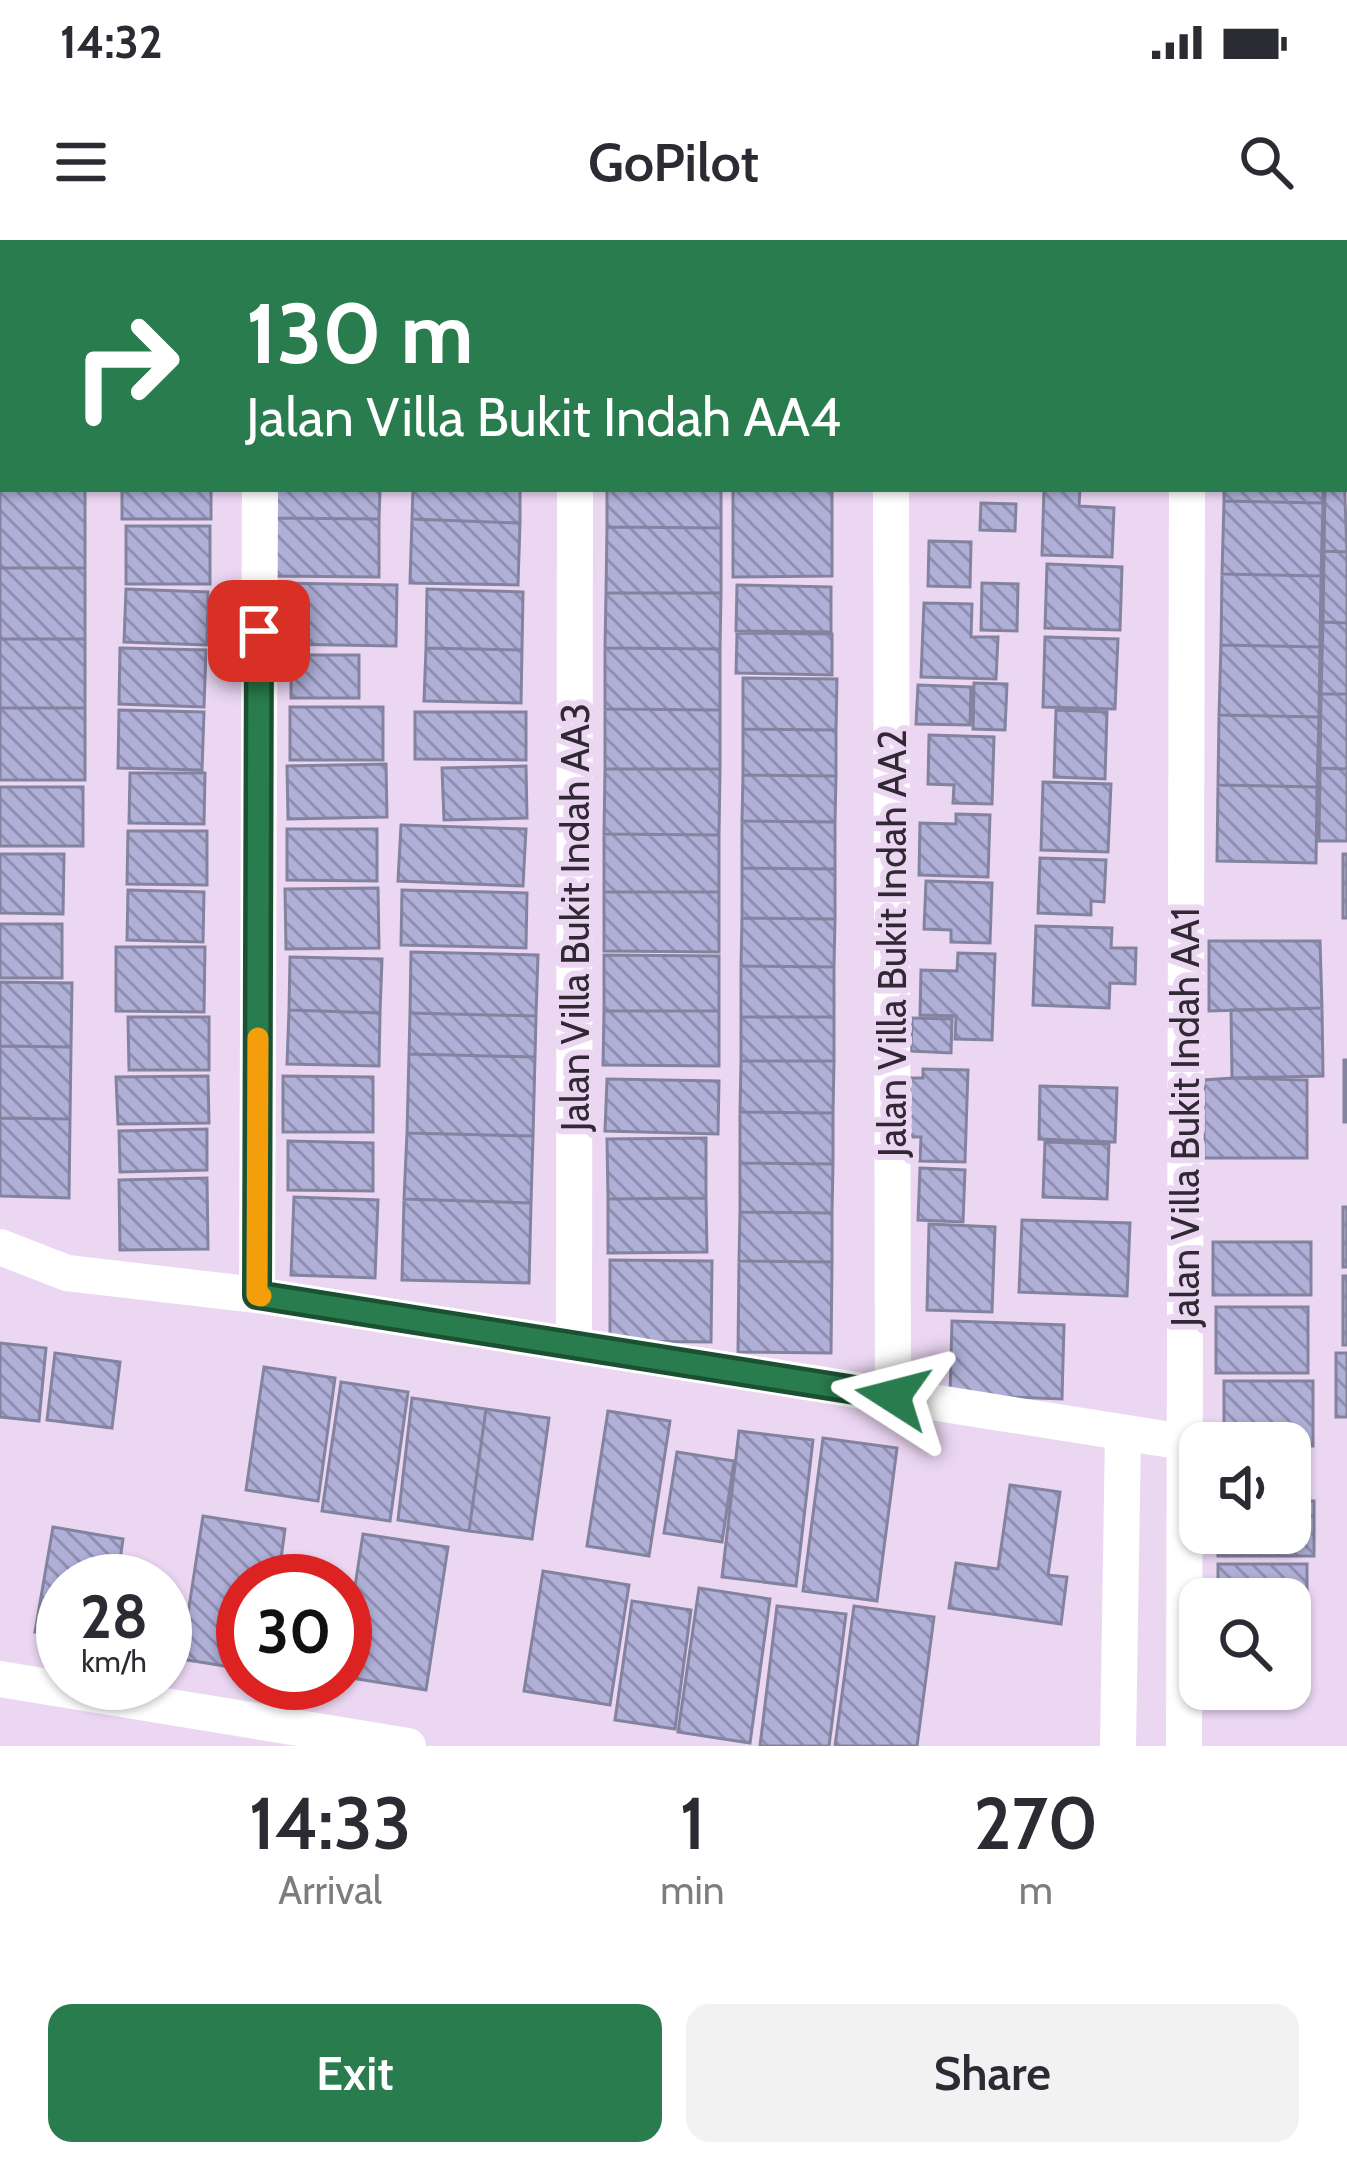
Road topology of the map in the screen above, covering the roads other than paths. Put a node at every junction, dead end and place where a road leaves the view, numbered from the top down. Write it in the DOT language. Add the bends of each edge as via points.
graph roads {
  1 [pos="260,492"];
  2 [pos="575,492"];
  3 [pos="891,492"];
  4 [pos="1187,492"];
  5 [pos="0,1247"];
  6 [pos="257,1295"];
  7 [pos="574,1346"];
  8 [pos="893,1396"];
  9 [pos="1184,1422"];
  10 [pos="1124,1433"];
  11 [pos="1179,1441"];
  12 [pos="1184,1554"];
  13 [pos="0,1678"];
  14 [pos="408,1746"];
  15 [pos="1118,1746"];
  16 [pos="1184,1746"];
  1 -- 6 [label="street"];
  2 -- 7 [label="street, Jalan Villa Bukit Indah AA3"];
  3 -- 8 [label="street, Jalan Villa Bukit Indah AA2"];
  4 -- 9 [label="street, Jalan Villa Bukit Indah AA1"];
  5 -- 6 [label="street" via="67,1273"];
  6 -- 7 [label="street"];
  7 -- 8 [label="street"];
  8 -- 10 [label="street"];
  10 -- 11 [label="street"];
  10 -- 15 [label="street"];
  12 -- 16 [label="street, Jalan Villa Bukit Indah AA1"];
  13 -- 14 [label="street"];
}
